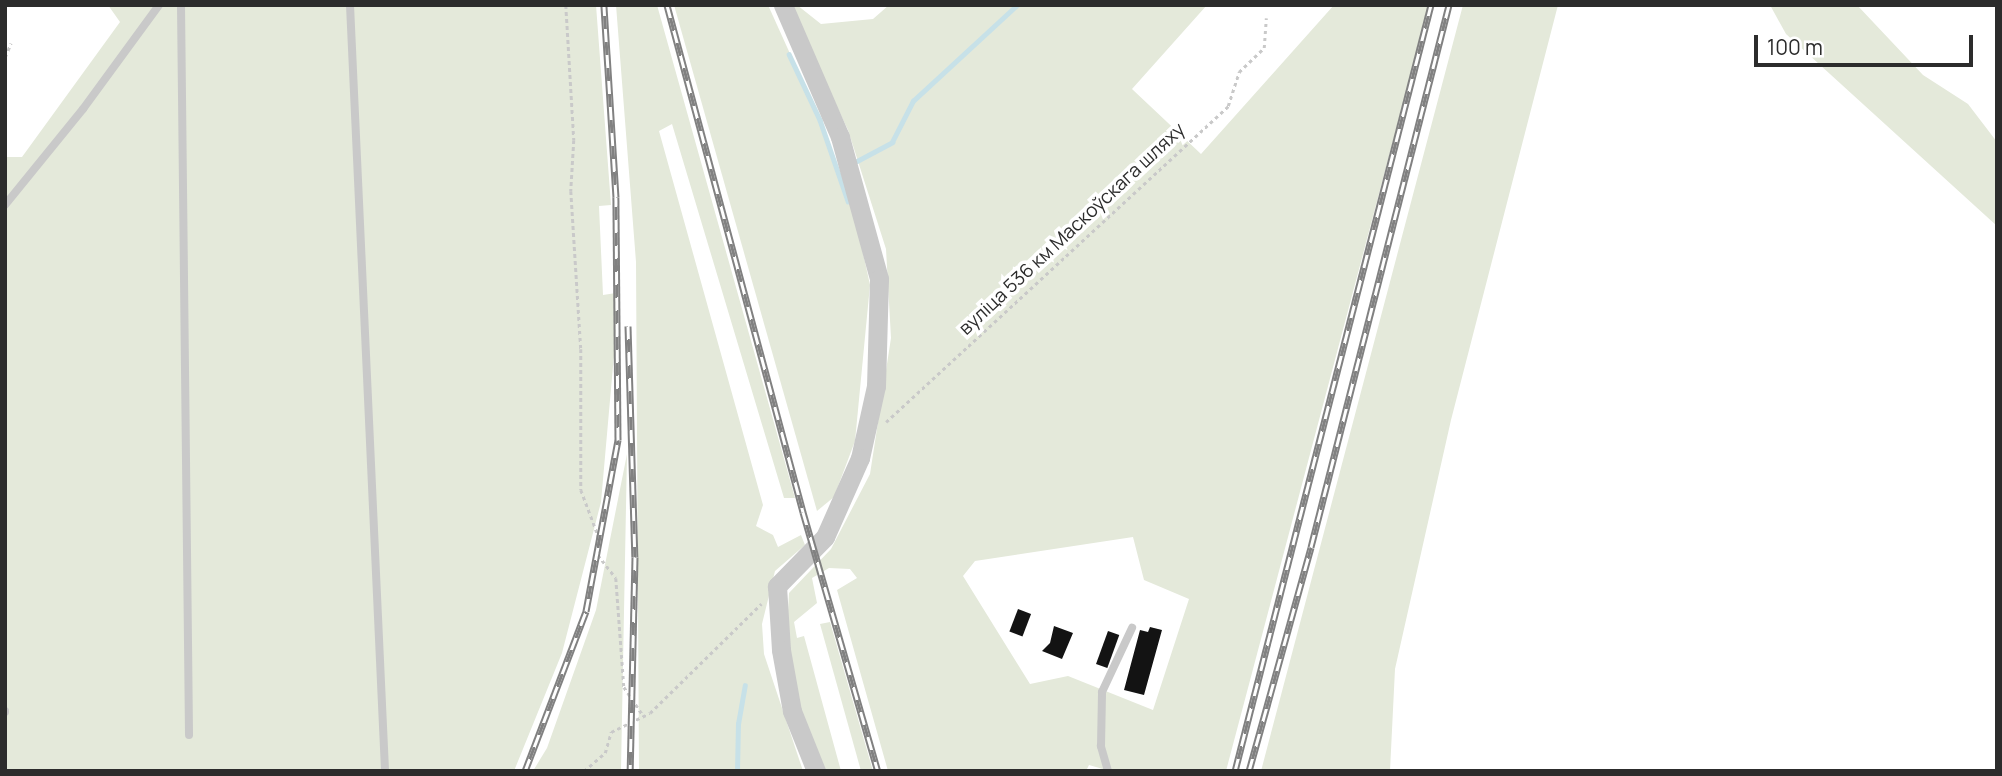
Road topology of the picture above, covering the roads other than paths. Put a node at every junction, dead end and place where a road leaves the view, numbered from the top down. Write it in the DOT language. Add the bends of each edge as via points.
graph roads {
  1 [pos="159,5"];
  2 [pos="181,5"];
  3 [pos="350,5"];
  4 [pos="783,5"];
  5 [pos="5,205"];
  6 [pos="1132,628"];
  7 [pos="188,735"];
  8 [pos="385,771"];
  9 [pos="816,771"];
  10 [pos="1108,771"];
  1 -- 5 [label="lane"];
  2 -- 7 [label="lane"];
  3 -- 8 [label="lane"];
  4 -- 9 [label="street" via="840,137 879,279 876,386 860,457 825,537 776,586 780,650 792,711"];
  6 -- 10 [label="lane" via="1102,692 1101,746"];
}
